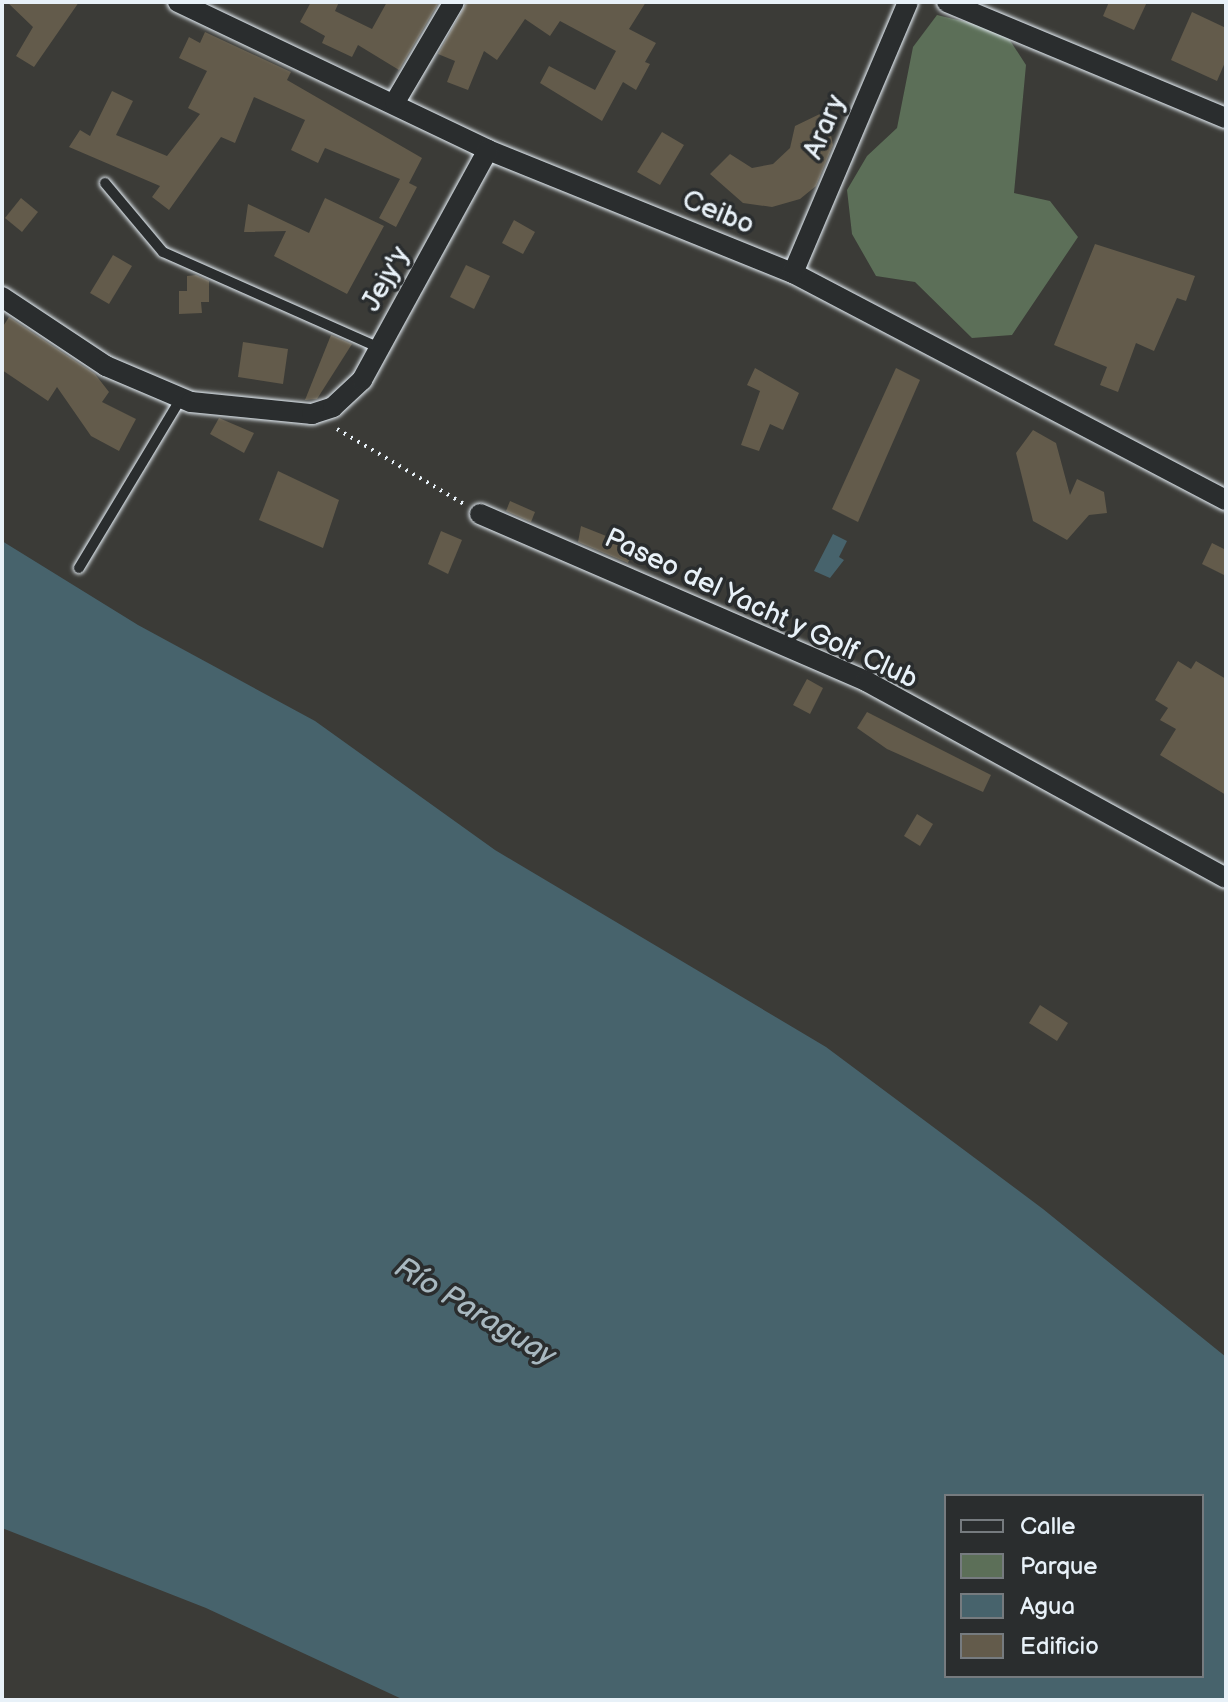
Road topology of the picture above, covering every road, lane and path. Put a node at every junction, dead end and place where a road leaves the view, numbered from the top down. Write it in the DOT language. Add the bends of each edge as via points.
graph roads {
  1 [pos="178,2"];
  2 [pos="454,2"];
  3 [pos="908,2"];
  4 [pos="947,2"];
  5 [pos="395,102"];
  6 [pos="1226,118"];
  7 [pos="488,150"];
  8 [pos="105,183"];
  9 [pos="793,273"];
  10 [pos="2,297"];
  11 [pos="380,348"];
  12 [pos="181,398"];
  13 [pos="312,414"];
  14 [pos="1226,500"];
  15 [pos="480,514"];
  16 [pos="79,568"];
  17 [pos="1226,878"];
  1 -- 5 [label="street, Ceibo"];
  2 -- 5 [label="street"];
  3 -- 9 [label="street, Arary"];
  4 -- 6 [label="street"];
  5 -- 7 [label="street, Ceibo"];
  7 -- 9 [label="street, Ceibo"];
  7 -- 11 [label="street, Jejy'y"];
  8 -- 11 [label="lane" via="163,252"];
  9 -- 14 [label="street, Ceibo"];
  10 -- 12 [label="street" via="106,366"];
  11 -- 13 [label="street, Jejy'y" via="350,395"];
  12 -- 13 [label="street"];
  12 -- 16 [label="lane"];
  13 -- 15 [label="path"];
  15 -- 17 [label="street, Paseo del Yacht y Golf Club" via="866,681"];
}
